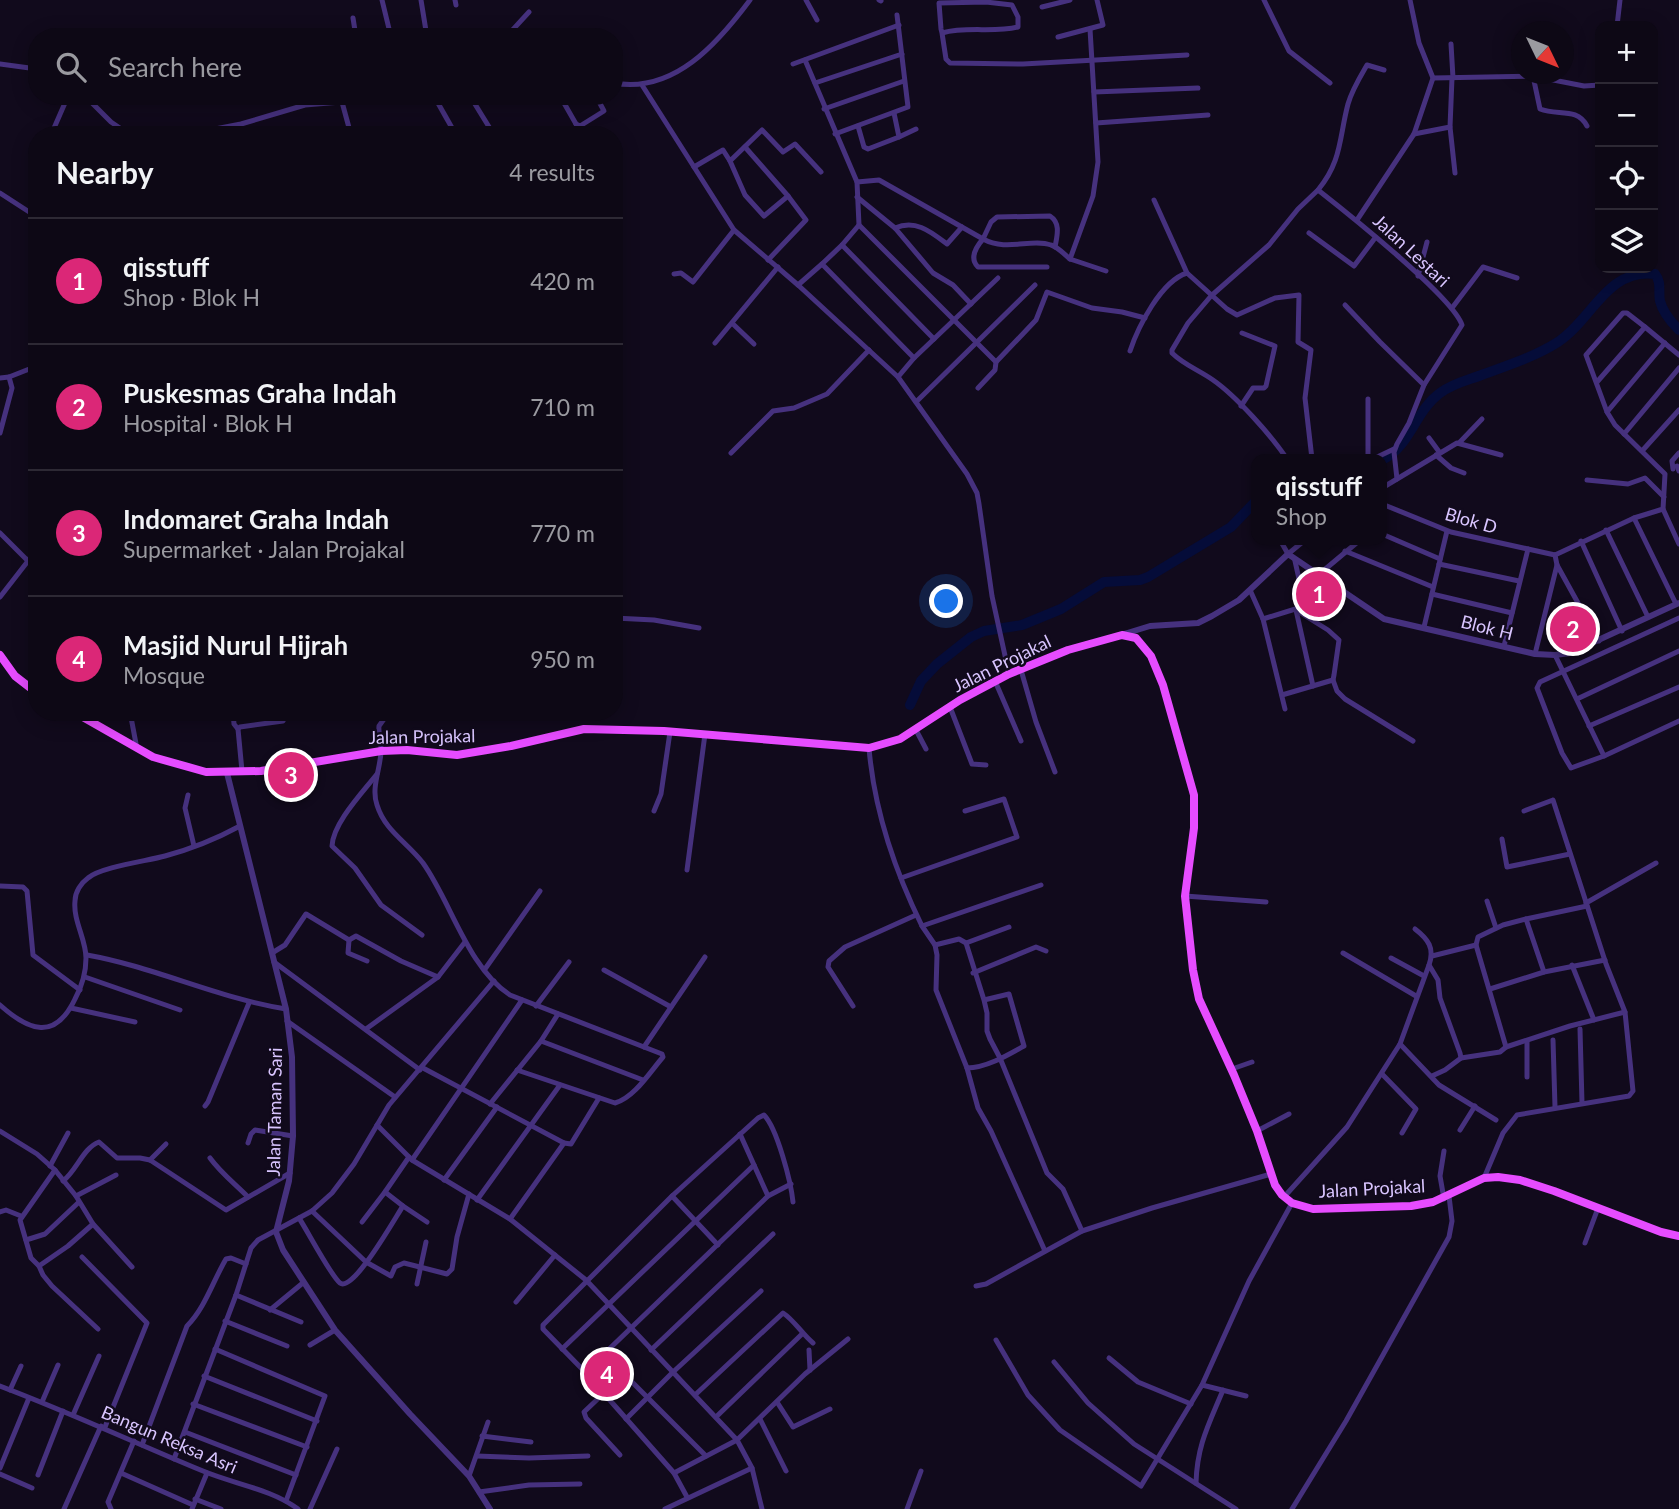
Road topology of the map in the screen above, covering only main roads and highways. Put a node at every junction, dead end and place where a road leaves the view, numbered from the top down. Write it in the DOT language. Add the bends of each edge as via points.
graph roads {
  1 [pos="0,655"];
  2 [pos="28,686"];
  3 [pos="89,721"];
  4 [pos="1679,1236"];
  1 -- 2 [label="main road"];
  3 -- 4 [label="main road, Jalan Projakal" via="137,750 196,771 227,773 381,751 457,755 584,729 869,748 916,730 1009,674 1068,650 1122,635 1136,638 1151,656 1170,706 1194,794 1185,896 1199,999 1257,1130 1275,1185 1284,1197 1313,1209 1411,1206 1498,1177 1520,1180"];
}
